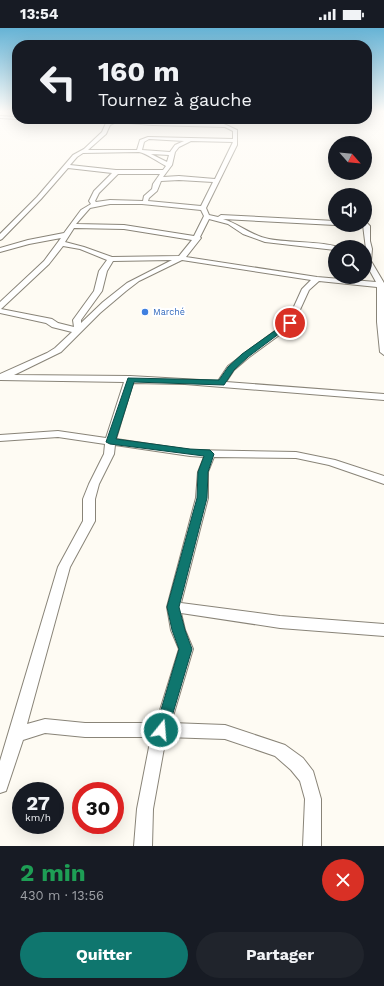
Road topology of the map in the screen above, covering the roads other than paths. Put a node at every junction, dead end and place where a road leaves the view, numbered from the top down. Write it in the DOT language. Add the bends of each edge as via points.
graph roads {
  1 [pos="86,149"];
  2 [pos="175,149"];
  3 [pos="233,149"];
  4 [pos="139,151"];
  5 [pos="145,151"];
  6 [pos="83,152"];
  7 [pos="172,154"];
  8 [pos="169,165"];
  9 [pos="66,166"];
  10 [pos="116,172"];
  11 [pos="164,172"];
  12 [pos="159,179"];
  13 [pos="216,181"];
  14 [pos="95,204"];
  15 [pos="144,204"];
  16 [pos="203,208"];
  17 [pos="207,216"];
  18 [pos="328,223"];
  19 [pos="72,226"];
  20 [pos="66,236"];
  21 [pos="0,238"];
  22 [pos="198,238"];
  23 [pos="61,243"];
  24 [pos="328,247"];
  25 [pos="0,250"];
  26 [pos="111,258"];
  27 [pos="181,258"];
  28 [pos="372,268"];
  29 [pos="317,279"];
  30 [pos="382,285"];
  31 [pos="0,307"];
  32 [pos="0,312"];
  33 [pos="78,331"];
  34 [pos="384,352"];
  35 [pos="130,379"];
  36 [pos="221,383"];
  37 [pos="384,397"];
  38 [pos="0,438"];
  39 [pos="110,442"];
  40 [pos="210,454"];
  41 [pos="384,480"];
  42 [pos="173,607"];
  43 [pos="384,630"];
  44 [pos="160,730"];
  45 [pos="17,734"];
  46 [pos="0,786"];
  47 [pos="143,846"];
  48 [pos="312,846"];
  1 -- 6 [label="street"];
  2 -- 7 [label="street"];
  3 -- 13 [label="street"];
  4 -- 5 [label="street"];
  4 -- 6 [label="street"];
  5 -- 7 [label="street"];
  5 -- 8 [label="street" via="156,160"];
  6 -- 9 [label="street"];
  7 -- 8 [label="street"];
  8 -- 11 [label="street"];
  9 -- 10 [label="street"];
  9 -- 21 [label="street"];
  10 -- 11 [label="street"];
  10 -- 14 [label="street" via="94,193 92,201"];
  11 -- 12 [label="street"];
  12 -- 13 [label="street"];
  12 -- 15 [label="street" via="153,193 146,197"];
  13 -- 16 [label="street"];
  14 -- 15 [label="street"];
  14 -- 19 [label="street"];
  15 -- 16 [label="street"];
  16 -- 17 [label="street"];
  17 -- 18 [label="street"];
  17 -- 22 [label="street"];
  17 -- 24 [label="street" via="230,223 245,233 267,241"];
  19 -- 20 [label="street"];
  19 -- 22 [label="street" via="124,227"];
  20 -- 23 [label="street"];
  20 -- 25 [label="street" via="34,240"];
  22 -- 27 [label="street"];
  23 -- 26 [label="street"];
  23 -- 31 [label="street" via="33,278"];
  26 -- 27 [label="street"];
  26 -- 33 [label="street" via="103,271 98,291 76,320"];
  27 -- 29 [label="street"];
  27 -- 33 [label="street" via="149,272 124,288"];
  28 -- 30 [label="street"];
  29 -- 30 [label="street"];
  29 -- 36 [label="street" via="306,289 290,323 231,368"];
  30 -- 34 [label="street" via="381,322"];
  32 -- 33 [label="street" via="49,321"];
  33 -- 35 [label="street" via="50,355 0,377"];
  35 -- 36 [label="street"];
  35 -- 39 [label="street"];
  36 -- 37 [label="street"];
  38 -- 39 [label="street" via="58,434"];
  39 -- 40 [label="street"];
  39 -- 45 [label="street" via="109,454 94,484 90,499 89,521 64,568"];
  40 -- 41 [label="street" via="296,455 331,462"];
  40 -- 42 [label="street" via="203,472 202,498"];
  42 -- 43 [label="street" via="280,622"];
  42 -- 44 [label="street" via="178,630 186,649"];
  44 -- 45 [label="street" via="85,730 45,726"];
  44 -- 47 [label="street" via="145,809"];
  44 -- 48 [label="street" via="225,732 280,750 297,764 307,777 313,799"];
  45 -- 46 [label="street"];
}
